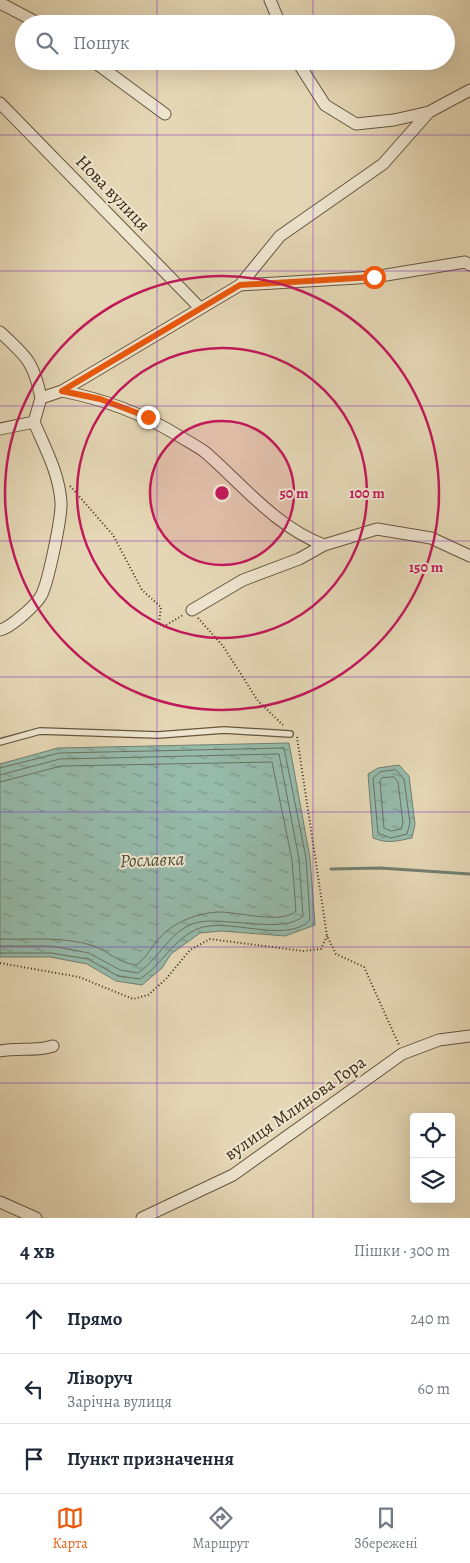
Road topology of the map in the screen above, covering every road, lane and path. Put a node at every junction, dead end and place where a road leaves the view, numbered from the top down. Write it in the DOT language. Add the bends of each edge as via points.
graph roads {
  1 [pos="270,0"];
  2 [pos="0,3"];
  3 [pos="23,15"];
  4 [pos="276,15"];
  5 [pos="105,70"];
  6 [pos="303,70"];
  7 [pos="470,90"];
  8 [pos="0,103"];
  9 [pos="429,112"];
  10 [pos="165,114"];
  11 [pos="470,265"];
  12 [pos="240,285"];
  13 [pos="200,308"];
  14 [pos="0,332"];
  15 [pos="62,391"];
  16 [pos="41,398"];
  17 [pos="34,422"];
  18 [pos="0,429"];
  19 [pos="68,484"];
  20 [pos="324,545"];
  21 [pos="470,556"];
  22 [pos="192,610"];
  23 [pos="0,630"];
  24 [pos="290,734"];
  25 [pos="0,742"];
  26 [pos="328,936"];
  27 [pos="0,963"];
  28 [pos="470,1036"];
  29 [pos="53,1046"];
  30 [pos="0,1051"];
  31 [pos="402,1054"];
  32 [pos="0,1202"];
  33 [pos="36,1218"];
  34 [pos="142,1218"];
  1 -- 4 [label="street"];
  2 -- 3 [label="street"];
  5 -- 10 [label="street"];
  6 -- 9 [label="street" via="324,105 356,124"];
  7 -- 9 [label="street"];
  8 -- 13 [label="street, Нова вулиця"];
  9 -- 12 [label="street" via="383,164 280,236"];
  11 -- 12 [label="street" via="465,262 374,277"];
  12 -- 13 [label="street"];
  13 -- 15 [label="street"];
  14 -- 16 [label="street" via="33,366"];
  15 -- 16 [label="street"];
  15 -- 20 [label="street" via="100,399 148,417 203,451 275,517 306,538"];
  16 -- 17 [label="street"];
  17 -- 18 [label="street"];
  17 -- 23 [label="street" via="55,470 61,503 57,534 41,596 8,628"];
  19 -- 22 [label="path" via="113,535 142,590 161,607 159,623 163,627"];
  20 -- 21 [label="street" via="377,529 431,538"];
  20 -- 22 [label="street" via="299,559 243,580"];
  22 -- 24 [label="path" via="223,646 258,702"];
  24 -- 25 [label="lane" via="224,730 158,735 40,731"];
  24 -- 26 [label="path" via="297,736"];
  26 -- 27 [label="path" via="321,949 303,950 210,939 190,950 148,995 133,999 79,977"];
  26 -- 31 [label="path" via="336,954 364,966"];
  28 -- 31 [label="street, вулиця Млинова Гора" via="439,1040"];
  29 -- 30 [label="street" via="41,1050 11,1048"];
  31 -- 34 [label="street, вулиця Млинова Гора" via="233,1175"];
  32 -- 33 [label="street"];
}
